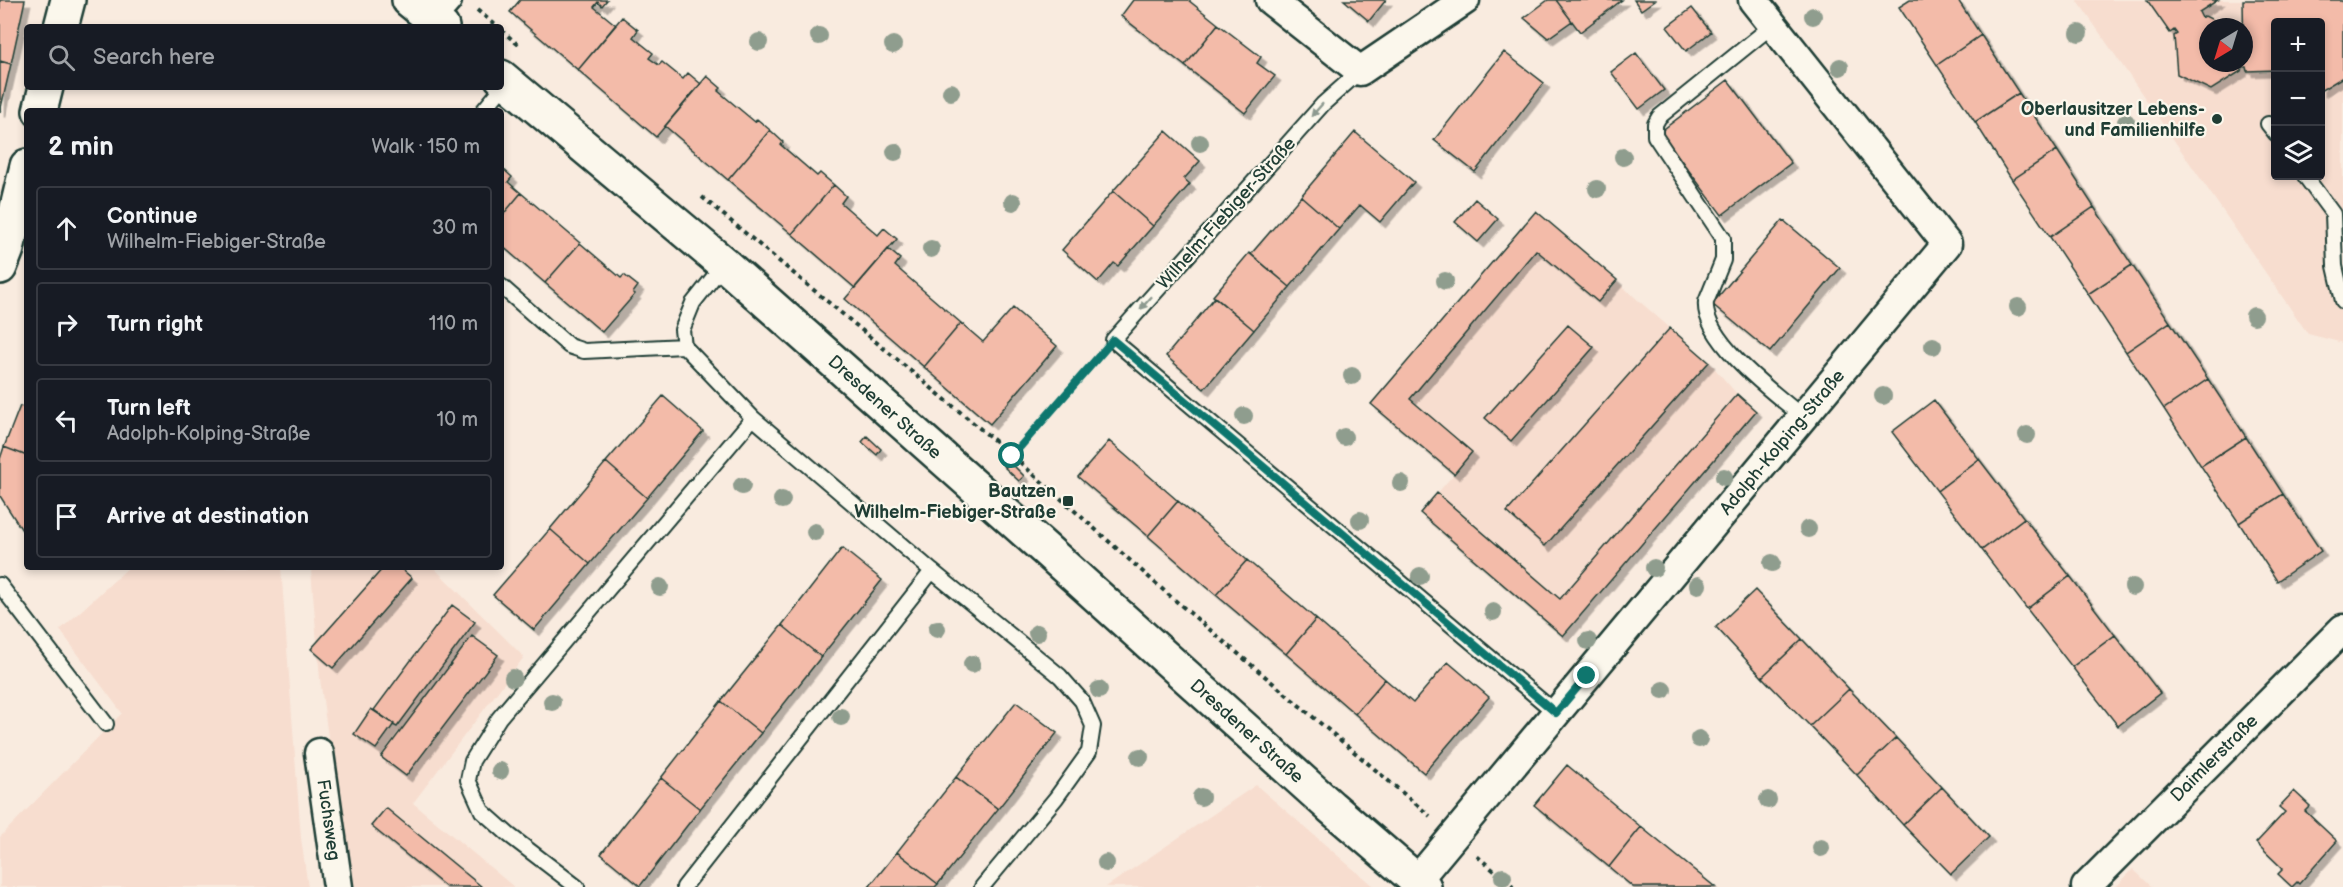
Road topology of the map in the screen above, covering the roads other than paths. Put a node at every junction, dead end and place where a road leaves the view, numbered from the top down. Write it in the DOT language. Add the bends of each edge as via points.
graph roads {
  1 [pos="68,0"];
  2 [pos="1270,0"];
  3 [pos="1465,0"];
  4 [pos="1753,0"];
  5 [pos="62,24"];
  6 [pos="1773,25"];
  7 [pos="1360,71"];
  8 [pos="504,79"];
  9 [pos="45,90"];
  10 [pos="497,90"];
  11 [pos="41,108"];
  12 [pos="485,108"];
  13 [pos="24,178"];
  14 [pos="2308,180"];
  15 [pos="724,264"];
  16 [pos="0,267"];
  17 [pos="504,289"];
  18 [pos="2343,301"];
  19 [pos="684,346"];
  20 [pos="1803,417"];
  21 [pos="753,418"];
  22 [pos="932,571"];
  23 [pos="0,585"];
  24 [pos="2343,629"];
  25 [pos="1556,713"];
  26 [pos="106,724"];
  27 [pos="320,753"];
  28 [pos="1420,884"];
  29 [pos="338,887"];
  30 [pos="577,887"];
  31 [pos="684,887"];
  32 [pos="982,887"];
  33 [pos="2086,887"];
  1 -- 5 [label="main road"];
  2 -- 7 [label="street"];
  3 -- 7 [label="street, Wilhelm-Fiebiger-Straße"];
  4 -- 6 [label="street, Adolph-Kolping-Straße"];
  6 -- 20 [label="street, Adolph-Kolping-Straße" via="1947,244"];
  6 -- 20 [label="lane" via="1659,117 1655,136 1723,238 1723,260 1706,302 1709,324 1732,354"];
  7 -- 25 [label="lane, Wilhelm-Fiebiger-Straße, one-way" via="1323,104 1113,340"];
  8 -- 15 [label="main road, Dresdener Straße"];
  9 -- 11 [label="main road"];
  10 -- 12 [label="lane"];
  13 -- 16 [label="main road"];
  14 -- 18 [label="lane" via="2333,214 2335,266"];
  15 -- 19 [label="lane" via="693,303 682,330"];
  15 -- 28 [label="main road, Dresdener Straße"];
  17 -- 19 [label="lane" via="569,346 584,351"];
  19 -- 21 [label="lane"];
  20 -- 25 [label="street, Adolph-Kolping-Straße"];
  21 -- 22 [label="lane"];
  21 -- 30 [label="lane" via="499,718 472,761 468,780 482,811"];
  22 -- 31 [label="lane"];
  22 -- 32 [label="lane" via="1060,676 1082,701 1093,726 1089,752"];
  23 -- 26 [label="lane"];
  24 -- 33 [label="street, Daimlerstraße"];
  25 -- 28 [label="street, Adolph-Kolping-Straße" via="1454,836"];
  27 -- 29 [label="street, Fuchsweg"];
}
